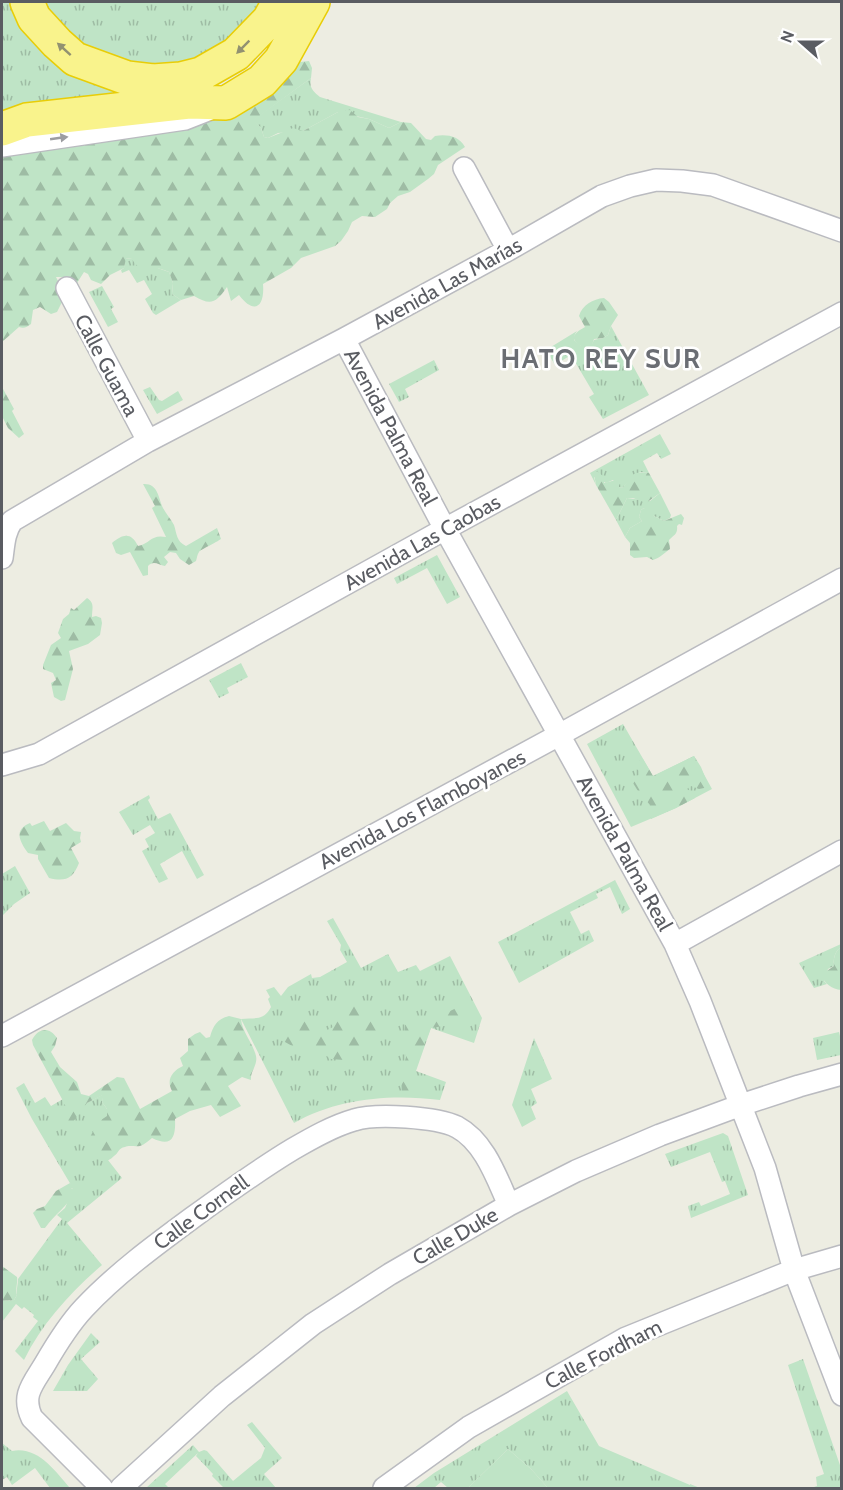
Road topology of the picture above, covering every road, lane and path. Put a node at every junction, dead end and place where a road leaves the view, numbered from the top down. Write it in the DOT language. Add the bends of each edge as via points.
graph roads {
  1 [pos="27,2"];
  2 [pos="279,2"];
  3 [pos="313,2"];
  4 [pos="226,103"];
  5 [pos="2,129"];
  6 [pos="2,146"];
  7 [pos="464,168"];
  8 [pos="842,231"];
  9 [pos="508,250"];
  10 [pos="66,288"];
  11 [pos="842,313"];
  12 [pos="344,339"];
  13 [pos="148,441"];
  14 [pos="7,521"];
  15 [pos="445,529"];
  16 [pos="2,556"];
  17 [pos="842,579"];
  18 [pos="560,735"];
  19 [pos="2,765"];
  20 [pos="842,851"];
  21 [pos="675,944"];
  22 [pos="2,1036"];
  23 [pos="842,1074"];
  24 [pos="741,1105"];
  25 [pos="509,1205"];
  26 [pos="842,1256"];
  27 [pos="794,1270"];
  28 [pos="842,1395"];
  29 [pos="102,1488"];
  30 [pos="121,1488"];
  31 [pos="384,1488"];
  2 -- 1 [label="highway, one-way" via="269,20 236,54 201,74 153,81 127,78 75,59 34,18"];
  3 -- 4 [label="highway" via="281,60 262,81"];
  4 -- 5 [label="highway" via="189,102 27,120"];
  6 -- 4 [label="street, one-way" via="185,119"];
  7 -- 9 [label="street"];
  8 -- 9 [label="street, Avenida Las Marías" via="713,185 656,180 602,196"];
  9 -- 12 [label="street, Avenida Las Marías"];
  10 -- 13 [label="street, Calle Guama"];
  11 -- 15 [label="street, Avenida Las Caobas"];
  12 -- 13 [label="street, Avenida Las Marías"];
  12 -- 15 [label="street, Avenida Palma Real"];
  13 -- 14 [label="street, Avenida Las Marías"];
  14 -- 16 [label="street, Avenida Las Marías"];
  15 -- 18 [label="street, Avenida Palma Real"];
  15 -- 19 [label="street, Avenida Las Caobas" via="39,754"];
  17 -- 18 [label="street, Avenida Los Flamboyanes"];
  18 -- 21 [label="street, Avenida Palma Real"];
  18 -- 22 [label="street, Avenida Los Flamboyanes"];
  20 -- 21 [label="street"];
  21 -- 24 [label="street, Avenida Palma Real"];
  23 -- 24 [label="street, Calle Duke"];
  24 -- 25 [label="street, Calle Duke" via="576,1171"];
  24 -- 27 [label="street, Avenida Palma Real" via="765,1168"];
  25 -- 29 [label="street, Calle Cornell" via="481,1149 468,1134 442,1122 400,1116 356,1119 331,1129 228,1191 144,1254 83,1309 59,1340 27,1395 32,1418"];
  25 -- 30 [label="street, Calle Duke" via="313,1324 222,1396"];
  26 -- 27 [label="street, Calle Fordham"];
  27 -- 28 [label="street, Avenida Palma Real"];
  27 -- 31 [label="street, Calle Fordham" via="626,1338 469,1426"];
}
